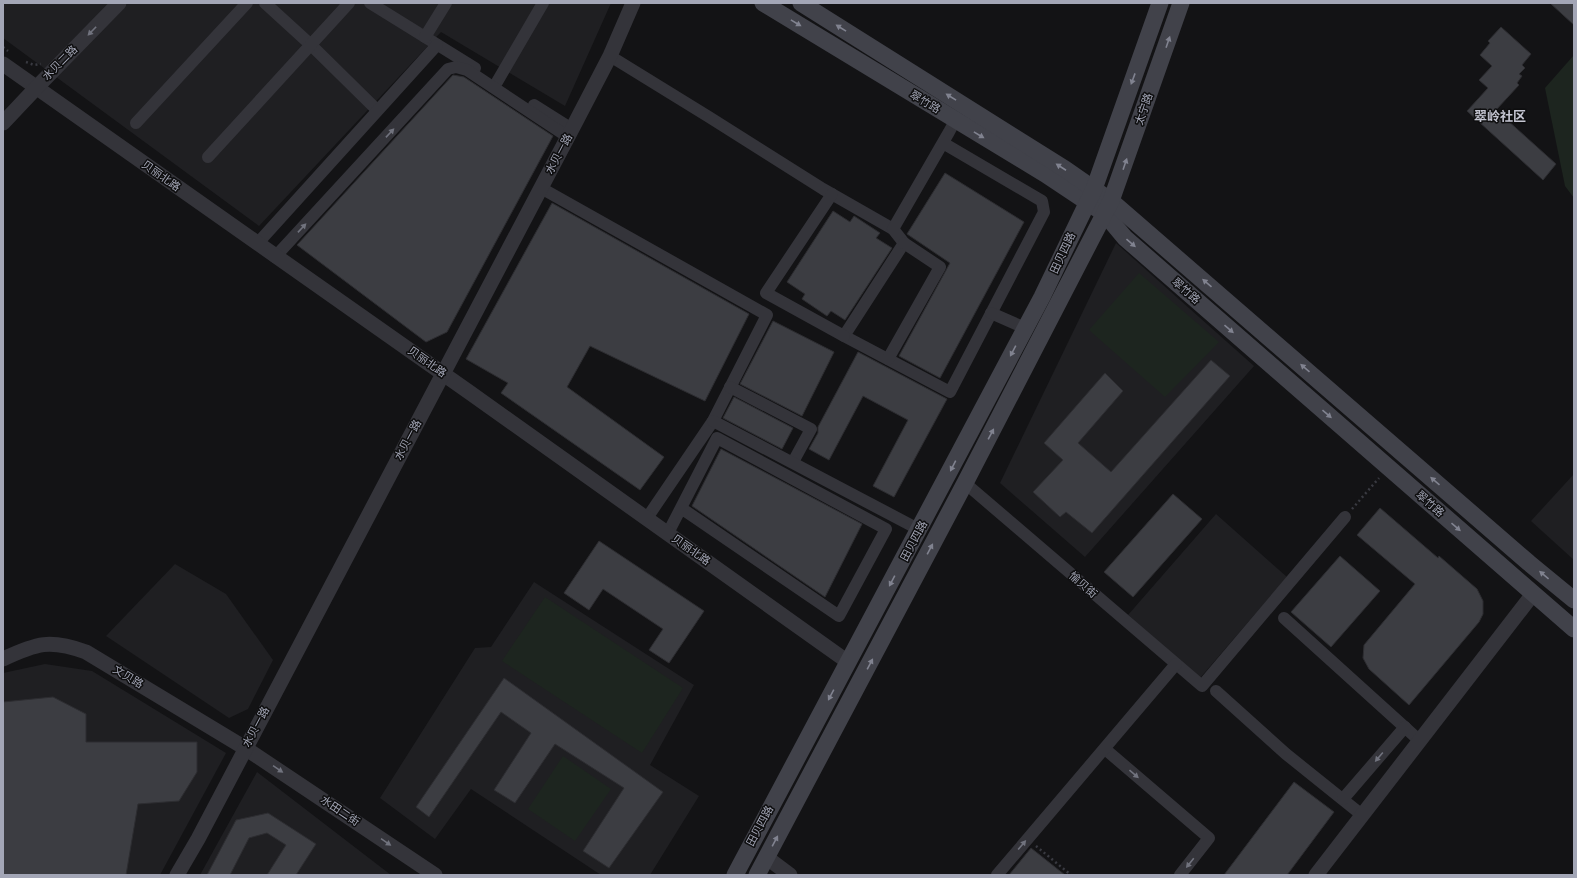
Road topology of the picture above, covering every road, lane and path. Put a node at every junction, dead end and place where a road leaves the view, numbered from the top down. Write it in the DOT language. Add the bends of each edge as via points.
graph roads {
  1 [pos="247,3"];
  2 [pos="265,3"];
  3 [pos="349,3"];
  4 [pos="370,3"];
  5 [pos="446,3"];
  6 [pos="543,3"];
  7 [pos="633,3"];
  8 [pos="763,3"];
  9 [pos="802,3"];
  10 [pos="1160,3"];
  11 [pos="1181,3"];
  12 [pos="117,4"];
  13 [pos="425,37"];
  14 [pos="311,45"];
  15 [pos="437,45"];
  16 [pos="3,47"];
  17 [pos="610,56"];
  18 [pos="8,59"];
  19 [pos="22,60"];
  20 [pos="42,64"];
  21 [pos="497,82"];
  22 [pos="36,88"];
  23 [pos="377,110"];
  24 [pos="955,121"];
  25 [pos="3,123"];
  26 [pos="136,123"];
  27 [pos="570,133"];
  28 [pos="943,143"];
  29 [pos="208,157"];
  30 [pos="541,188"];
  31 [pos="832,194"];
  32 [pos="1090,196"];
  33 [pos="1108,208"];
  34 [pos="893,229"];
  35 [pos="904,243"];
  36 [pos="257,244"];
  37 [pos="275,257"];
  38 [pos="1042,297"];
  39 [pos="1058,306"];
  40 [pos="991,313"];
  41 [pos="1025,328"];
  42 [pos="844,336"];
  43 [pos="888,359"];
  44 [pos="443,373"];
  45 [pos="730,387"];
  46 [pos="713,421"];
  47 [pos="793,462"];
  48 [pos="1388,468"];
  49 [pos="965,483"];
  50 [pos="1359,500"];
  51 [pos="682,508"];
  52 [pos="1345,517"];
  53 [pos="647,518"];
  54 [pos="920,530"];
  55 [pos="668,533"];
  56 [pos="1533,594"];
  57 [pos="1574,600"];
  58 [pos="1284,618"];
  59 [pos="1574,629"];
  60 [pos="3,659"];
  61 [pos="848,662"];
  62 [pos="1176,664"];
  63 [pos="1216,691"];
  64 [pos="1404,727"];
  65 [pos="1420,741"];
  66 [pos="246,748"];
  67 [pos="1105,749"];
  68 [pos="1343,799"];
  69 [pos="1362,815"];
  70 [pos="1028,839"];
  71 [pos="766,857"];
  72 [pos="177,875"];
  73 [pos="435,875"];
  74 [pos="735,875"];
  75 [pos="757,875"];
  76 [pos="790,875"];
  77 [pos="997,875"];
  78 [pos="1071,875"];
  79 [pos="1180,875"];
  80 [pos="1316,875"];
  1 -- 26 [label="street"];
  2 -- 14 [label="street"];
  3 -- 14 [label="street"];
  4 -- 13 [label="street"];
  5 -- 13 [label="street"];
  6 -- 21 [label="street"];
  7 -- 17 [label="street, 水贝一路"];
  8 -- 24 [label="main road, 翠竹路, one-way"];
  32 -- 9 [label="main road, 翠竹路, one-way" via="1065,168"];
  10 -- 32 [label="main road, 太宁路, one-way"];
  33 -- 11 [label="main road, 太宁路, one-way"];
  12 -- 22 [label="street, 水贝二路, one-way"];
  13 -- 15 [label="street"];
  14 -- 23 [label="street"];
  14 -- 29 [label="street"];
  15 -- 21 [label="street"];
  15 -- 23 [label="street"];
  16 -- 18 [label="path"];
  17 -- 27 [label="street, 水贝一路"];
  17 -- 31 [label="street"];
  18 -- 22 [label="street, 贝丽北路"];
  19 -- 20 [label="path"];
  21 -- 27 [label="street"];
  22 -- 25 [label="street, 水贝二路"];
  22 -- 36 [label="street, 贝丽北路"];
  23 -- 36 [label="street"];
  24 -- 28 [label="street"];
  24 -- 32 [label="main road, 翠竹路, one-way" via="1045,174"];
  27 -- 30 [label="street, 水贝一路"];
  37 -- 27 [label="street, one-way" via="448,69 456,67 467,70"];
  28 -- 34 [label="street"];
  28 -- 40 [label="street" via="1042,201 1044,212"];
  30 -- 44 [label="street, 水贝一路"];
  30 -- 45 [label="street" via="767,315"];
  31 -- 34 [label="street"];
  31 -- 42 [label="street" via="766,293"];
  32 -- 33 [label="main road, 翠竹路"];
  32 -- 38 [label="main road, 田贝四路"];
  33 -- 39 [label="main road, 田贝四路"];
  33 -- 48 [label="main road, 翠竹路, one-way" via="1124,238"];
  57 -- 33 [label="main road, 翠竹路, one-way"];
  34 -- 35 [label="street"];
  35 -- 42 [label="street"];
  35 -- 43 [label="street" via="940,267"];
  36 -- 37 [label="street, 贝丽北路"];
  37 -- 44 [label="street, 贝丽北路"];
  38 -- 39 [label="street"];
  38 -- 41 [label="main road, 田贝四路"];
  49 -- 39 [label="main road, 田贝四路, one-way"];
  40 -- 41 [label="street"];
  40 -- 43 [label="street" via="950,392"];
  41 -- 54 [label="main road, 田贝四路, one-way"];
  42 -- 43 [label="street"];
  44 -- 53 [label="street, 贝丽北路"];
  44 -- 66 [label="street, 水贝一路"];
  45 -- 46 [label="street"];
  45 -- 47 [label="street" via="811,429"];
  46 -- 47 [label="street"];
  46 -- 53 [label="street"];
  47 -- 54 [label="street"];
  48 -- 50 [label="path"];
  48 -- 56 [label="main road, 翠竹路, one-way"];
  49 -- 62 [label="street, 愉贝街"];
  71 -- 49 [label="main road, 田贝四路, one-way"];
  51 -- 51 [label="street" via="717,438 886,529 838,616"];
  51 -- 55 [label="street"];
  52 -- 62 [label="street, 愉贝街" via="1202,686"];
  53 -- 55 [label="street, 贝丽北路"];
  54 -- 61 [label="main road, 田贝四路, one-way"];
  55 -- 61 [label="street, 贝丽北路"];
  56 -- 59 [label="main road, 翠竹路"];
  56 -- 65 [label="street"];
  58 -- 64 [label="street"];
  60 -- 66 [label="street, 文贝路" via="28,647 47,644 68,646 86,652"];
  61 -- 74 [label="main road, 田贝四路, one-way"];
  62 -- 67 [label="street"];
  63 -- 68 [label="street" via="1286,754"];
  64 -- 65 [label="street"];
  64 -- 68 [label="street, one-way"];
  65 -- 69 [label="street"];
  66 -- 72 [label="street, 水贝一路"];
  66 -- 73 [label="street, 水田二街, one-way"];
  67 -- 70 [label="street"];
  67 -- 79 [label="street, one-way" via="1209,838"];
  68 -- 69 [label="street"];
  69 -- 80 [label="street"];
  77 -- 70 [label="street, one-way"];
  70 -- 78 [label="path"];
  71 -- 75 [label="main road, 田贝四路"];
  71 -- 76 [label="street"];
}
